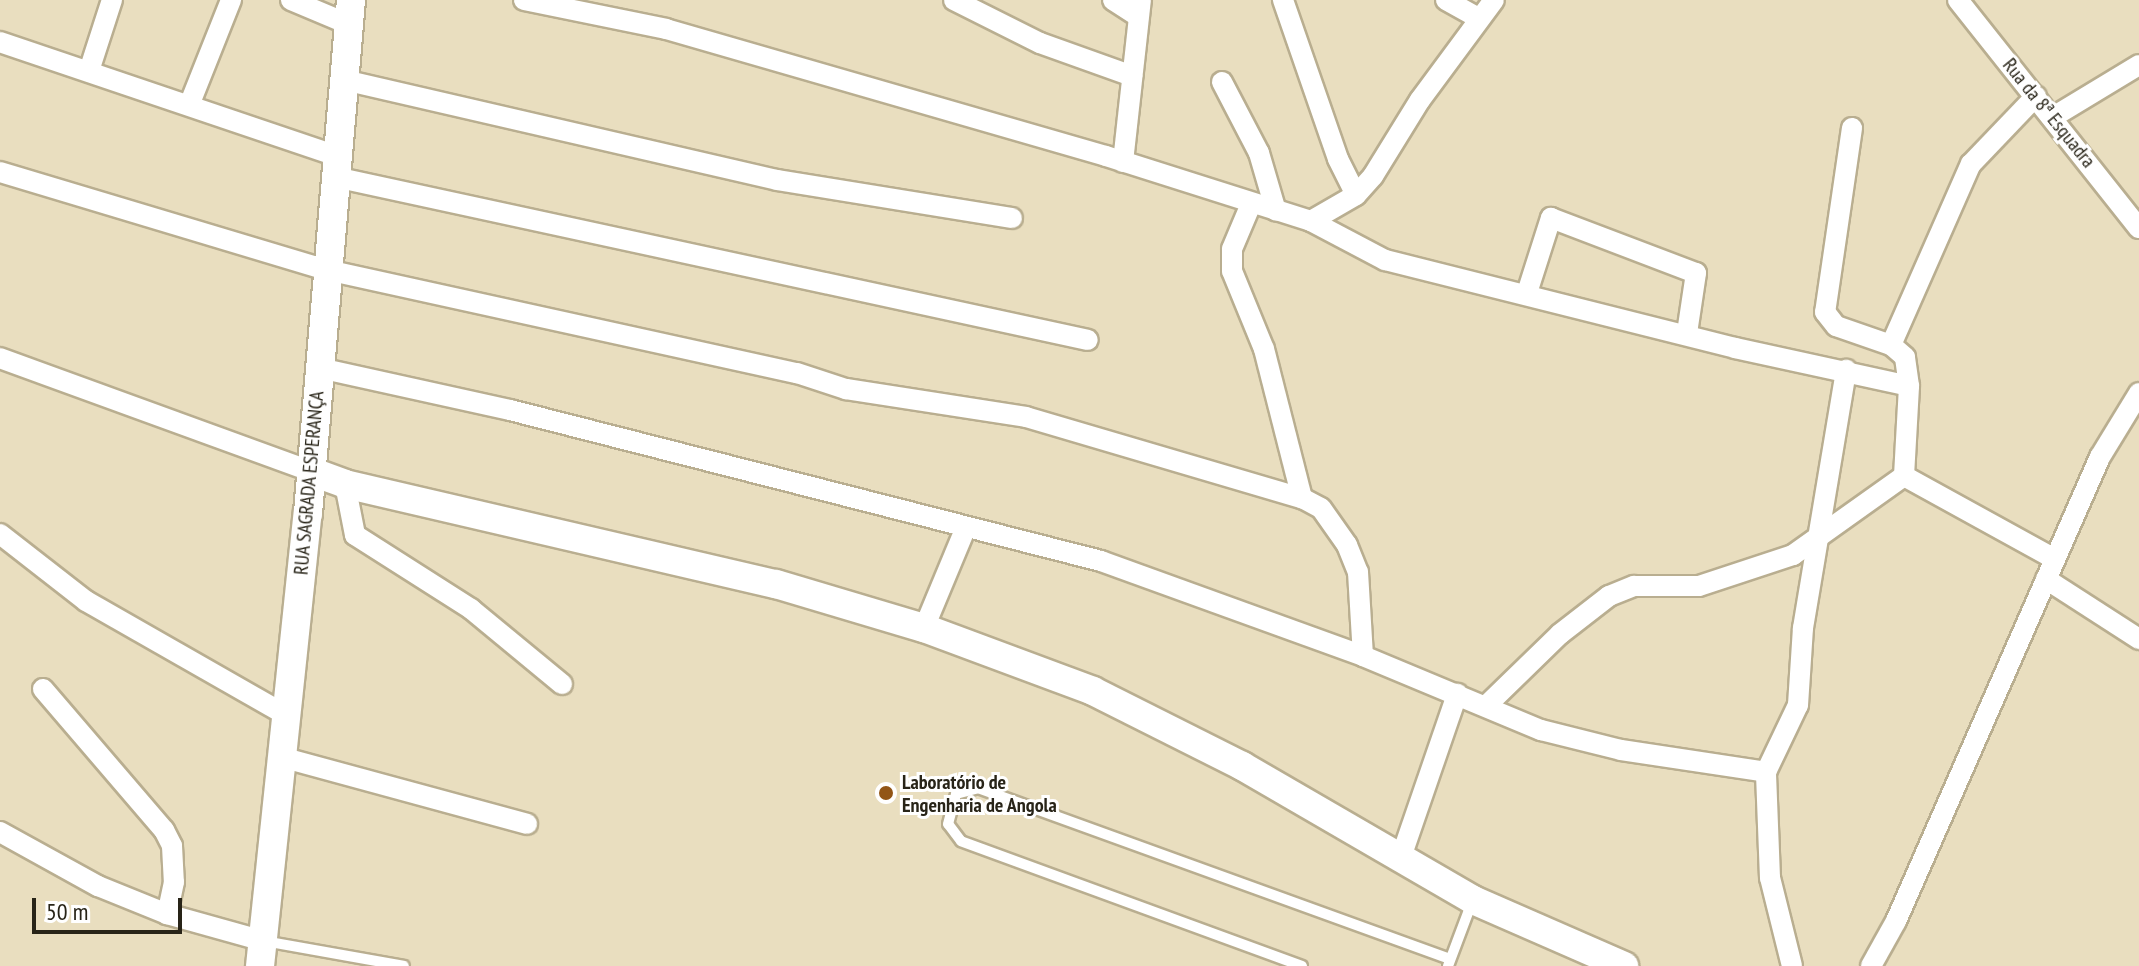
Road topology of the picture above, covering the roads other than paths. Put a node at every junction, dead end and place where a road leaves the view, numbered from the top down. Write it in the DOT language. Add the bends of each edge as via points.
graph roads {
  1 [pos="112,0"];
  2 [pos="231,0"];
  3 [pos="291,0"];
  4 [pos="524,0"];
  5 [pos="954,0"];
  6 [pos="1113,0"];
  7 [pos="1283,0"];
  8 [pos="1446,0"];
  9 [pos="1958,0"];
  10 [pos="573,4"];
  11 [pos="1486,6"];
  12 [pos="1140,8"];
  13 [pos="350,12"];
  14 [pos="0,42"];
  15 [pos="2139,65"];
  16 [pos="89,71"];
  17 [pos="1132,76"];
  18 [pos="344,80"];
  19 [pos="1222,82"];
  20 [pos="2036,96"];
  21 [pos="190,103"];
  22 [pos="2053,117"];
  23 [pos="1852,128"];
  24 [pos="1123,162"];
  25 [pos="336,166"];
  26 [pos="0,172"];
  27 [pos="1356,195"];
  28 [pos="1251,204"];
  29 [pos="1276,211"];
  30 [pos="1012,218"];
  31 [pos="1311,221"];
  32 [pos="2139,228"];
  33 [pos="327,270"];
  34 [pos="1527,293"];
  35 [pos="1687,333"];
  36 [pos="1088,340"];
  37 [pos="1891,345"];
  38 [pos="0,358"];
  39 [pos="319,368"];
  40 [pos="1846,370"];
  41 [pos="1909,386"];
  42 [pos="2139,393"];
  43 [pos="310,471"];
  44 [pos="1904,476"];
  45 [pos="345,484"];
  46 [pos="1302,498"];
  47 [pos="966,527"];
  48 [pos="0,534"];
  49 [pos="1822,536"];
  50 [pos="2053,558"];
  51 [pos="2046,579"];
  52 [pos="924,628"];
  53 [pos="2139,639"];
  54 [pos="1363,656"];
  55 [pos="562,684"];
  56 [pos="43,689"];
  57 [pos="1457,694"];
  58 [pos="1487,705"];
  59 [pos="284,714"];
  60 [pos="281,757"];
  61 [pos="1766,772"];
  62 [pos="527,824"];
  63 [pos="0,832"];
  64 [pos="1400,860"];
  65 [pos="1473,900"];
  66 [pos="167,914"];
  67 [pos="262,954"];
  68 [pos="1449,963"];
  69 [pos="404,966"];
  70 [pos="1302,966"];
  71 [pos="1624,966"];
  72 [pos="1792,966"];
  73 [pos="1871,966"];
  1 -- 16 [label="street"];
  2 -- 21 [label="street"];
  3 -- 13 [label="street"];
  4 -- 10 [label="street"];
  5 -- 17 [label="street" via="1040,43"];
  6 -- 12 [label="street"];
  7 -- 27 [label="street" via="1338,159"];
  8 -- 11 [label="street"];
  9 -- 20 [label="street, Rua da 8ª Esquadra"];
  10 -- 24 [label="street"];
  11 -- 27 [label="street"];
  12 -- 17 [label="street"];
  13 -- 18 [label="street, RUA SAGRADA ESPERANÇA"];
  14 -- 16 [label="street"];
  15 -- 22 [label="street"];
  16 -- 21 [label="street"];
  17 -- 24 [label="street"];
  18 -- 25 [label="street, RUA SAGRADA ESPERANÇA"];
  18 -- 30 [label="street" via="777,180"];
  19 -- 29 [label="street" via="1259,153"];
  20 -- 22 [label="street, Rua da 8ª Esquadra"];
  20 -- 37 [label="street" via="1971,164"];
  21 -- 25 [label="street"];
  22 -- 32 [label="street, Rua da 8ª Esquadra"];
  23 -- 37 [label="street" via="1825,312 1836,326"];
  24 -- 28 [label="street"];
  25 -- 33 [label="street, RUA SAGRADA ESPERANÇA"];
  25 -- 36 [label="street"];
  26 -- 33 [label="street"];
  27 -- 31 [label="street"];
  28 -- 29 [label="street"];
  28 -- 46 [label="street" via="1232,249 1232,271 1264,349"];
  29 -- 31 [label="street"];
  31 -- 34 [label="street" via="1385,260"];
  33 -- 39 [label="street, RUA SAGRADA ESPERANÇA"];
  33 -- 46 [label="street" via="797,373 846,389 1026,417"];
  34 -- 35 [label="street"];
  34 -- 35 [label="street" via="1551,218 1692,269 1698,278"];
  35 -- 40 [label="street"];
  37 -- 41 [label="street" via="1905,357"];
  38 -- 43 [label="street"];
  39 -- 43 [label="street, RUA SAGRADA ESPERANÇA"];
  39 -- 47 [label="street" via="510,410"];
  40 -- 41 [label="street"];
  40 -- 49 [label="street"];
  41 -- 44 [label="street"];
  42 -- 50 [label="street" via="2100,457"];
  43 -- 45 [label="street"];
  43 -- 59 [label="street, RUA SAGRADA ESPERANÇA"];
  44 -- 49 [label="street"];
  44 -- 50 [label="street"];
  45 -- 52 [label="street" via="660,553"];
  45 -- 55 [label="street" via="355,535 471,609"];
  46 -- 54 [label="street" via="1321,508 1358,572"];
  47 -- 52 [label="street"];
  47 -- 54 [label="street" via="1101,561"];
  48 -- 59 [label="street" via="86,601"];
  49 -- 58 [label="street" via="1793,555 1748,573 1699,586 1634,586 1609,596 1560,634"];
  49 -- 61 [label="street" via="1803,628 1798,705"];
  50 -- 51 [label="street"];
  51 -- 53 [label="street"];
  51 -- 73 [label="street" via="1896,921"];
  52 -- 64 [label="street" via="1093,691 1168,726"];
  54 -- 57 [label="street"];
  56 -- 66 [label="street" via="164,830 172,846 174,882"];
  57 -- 58 [label="street"];
  57 -- 64 [label="street"];
  58 -- 61 [label="street" via="1583,742"];
  59 -- 60 [label="street, RUA SAGRADA ESPERANÇA"];
  60 -- 62 [label="street"];
  60 -- 67 [label="street, RUA SAGRADA ESPERANÇA"];
  61 -- 72 [label="street" via="1770,878"];
  63 -- 66 [label="street" via="98,886"];
  64 -- 65 [label="street"];
  65 -- 68 [label="lane"];
  65 -- 71 [label="street"];
  66 -- 67 [label="street"];
  67 -- 69 [label="lane"];
  68 -- 70 [label="lane" via="978,788 956,794 948,824 961,841"];
}
